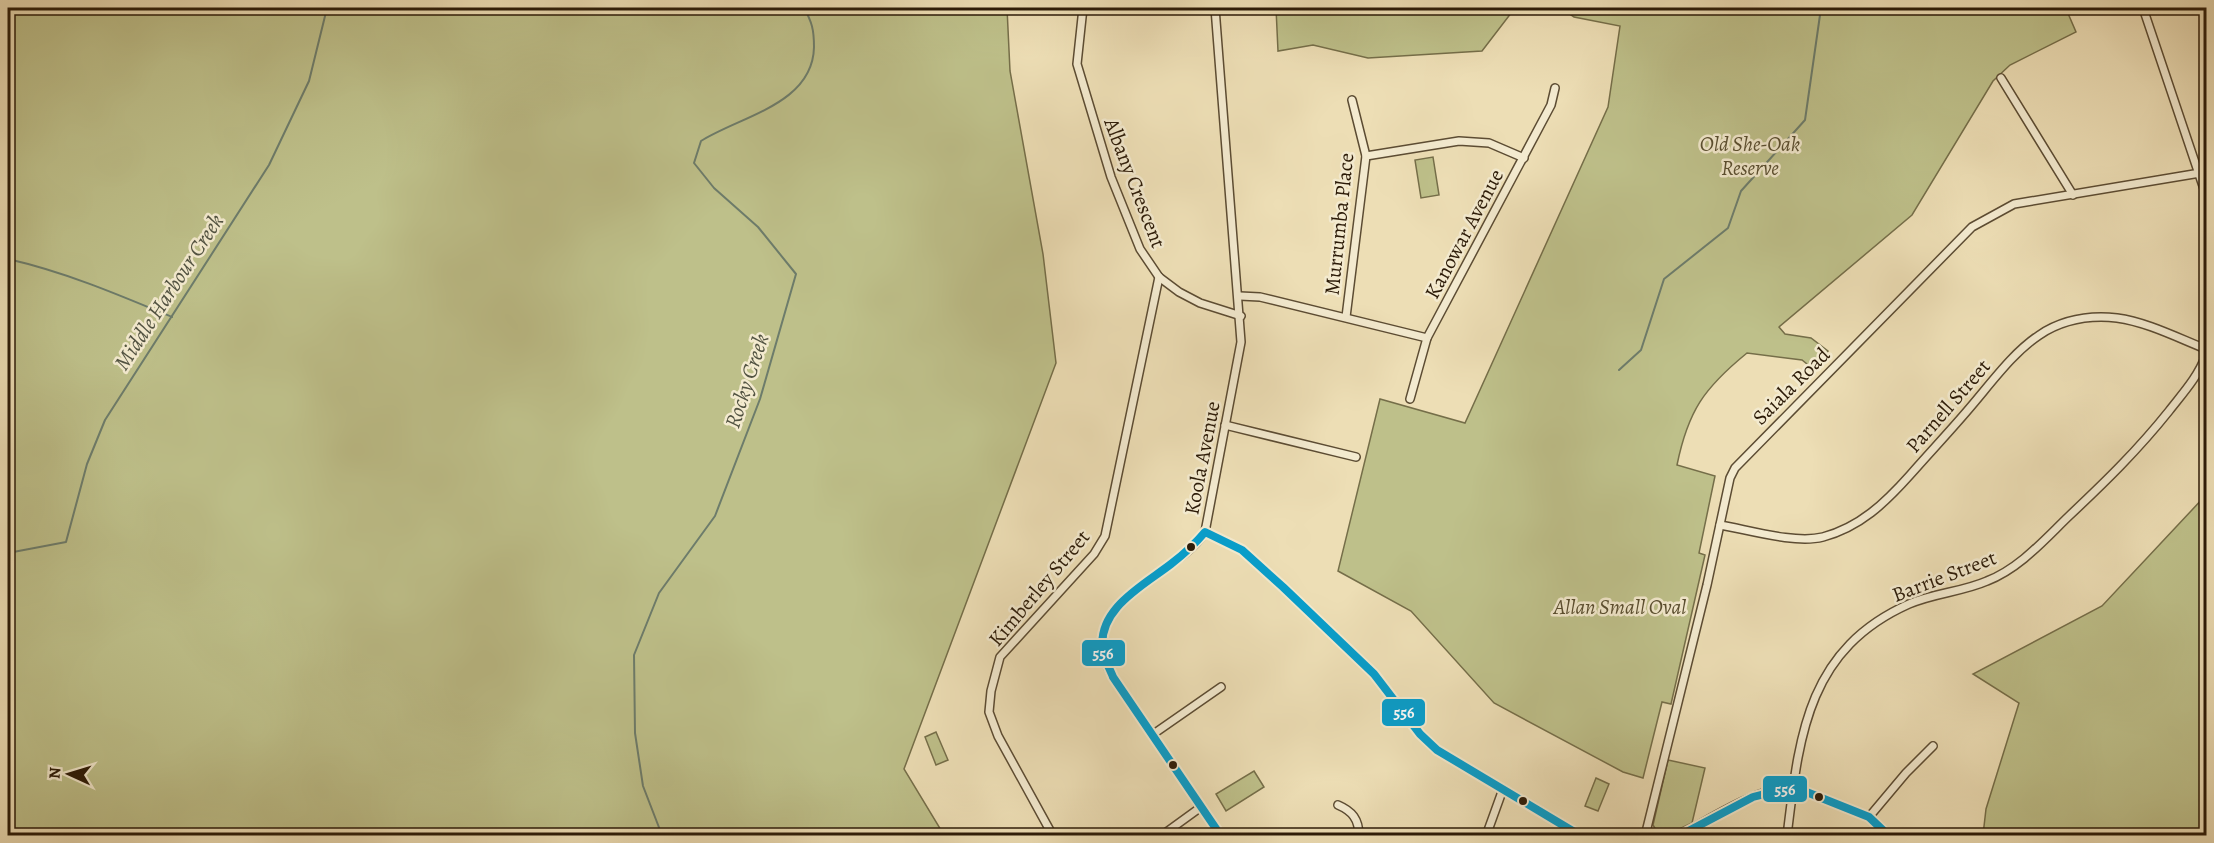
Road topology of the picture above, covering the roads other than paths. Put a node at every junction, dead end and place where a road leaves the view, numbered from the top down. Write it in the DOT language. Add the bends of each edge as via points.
graph roads {
  1 [pos="1083,8"];
  2 [pos="1215,8"];
  3 [pos="2143,8"];
  4 [pos="2001,78"];
  5 [pos="1554,88"];
  6 [pos="1352,100"];
  7 [pos="1366,156"];
  8 [pos="1524,158"];
  9 [pos="2200,173"];
  10 [pos="2073,195"];
  11 [pos="2206,195"];
  12 [pos="1159,277"];
  13 [pos="1240,296"];
  14 [pos="1241,316"];
  15 [pos="1346,317"];
  16 [pos="1427,338"];
  17 [pos="2206,349"];
  18 [pos="2206,355"];
  19 [pos="1410,399"];
  20 [pos="1225,424"];
  21 [pos="1356,457"];
  22 [pos="1720,525"];
  23 [pos="1205,532"];
  24 [pos="1221,687"];
  25 [pos="1152,735"];
  26 [pos="1933,746"];
  27 [pos="1793,788"];
  28 [pos="1503,789"];
  29 [pos="1338,805"];
  30 [pos="1201,807"];
  31 [pos="1869,817"];
  32 [pos="1053,836"];
  33 [pos="1161,836"];
  34 [pos="1221,836"];
  35 [pos="1359,836"];
  36 [pos="1486,836"];
  37 [pos="1582,836"];
  38 [pos="1645,836"];
  39 [pos="1678,836"];
  40 [pos="1787,836"];
  41 [pos="1890,836"];
  1 -- 12 [label="street, Albany Crescent" via="1077,64 1111,177 1140,249"];
  2 -- 13 [label="street, Koola Avenue"];
  3 -- 9 [label="street"];
  4 -- 10 [label="street"];
  5 -- 8 [label="street, Kanowar Avenue" via="1551,105"];
  6 -- 7 [label="street, Murrumba Place"];
  7 -- 8 [label="street" via="1459,141 1489,143"];
  7 -- 15 [label="street, Murrumba Place"];
  8 -- 16 [label="street, Kanowar Avenue"];
  9 -- 10 [label="street, Saiala Road"];
  9 -- 11 [label="street"];
  10 -- 22 [label="street, Saiala Road" via="2014,204 1972,227 1735,468"];
  12 -- 14 [label="street, Albany Crescent" via="1200,303"];
  12 -- 32 [label="street, Kimberley Street" via="1105,536 1094,554 1000,657 991,691 989,712 998,736"];
  13 -- 14 [label="street, Koola Avenue"];
  13 -- 15 [label="street"];
  14 -- 20 [label="street, Koola Avenue" via="1241,342"];
  15 -- 16 [label="street"];
  16 -- 19 [label="street, Kanowar Avenue"];
  17 -- 22 [label="street, Parnell Street" via="2137,322 2114,318 2074,319 2051,327 2033,337 2000,369 1886,503 1856,525 1821,537 1788,537"];
  18 -- 27 [label="street, Barrie Street" via="2199,373 2134,454 2019,563 1987,581 1909,604 1851,645 1830,668 1808,713"];
  20 -- 21 [label="street"];
  20 -- 23 [label="street, Koola Avenue"];
  22 -- 38 [label="street, Saiala Road"];
  23 -- 25 [label="street, Koola Avenue" via="1191,550 1120,602 1103,637 1105,663"];
  23 -- 28 [label="street" via="1242,550 1283,587 1374,674 1437,750"];
  24 -- 25 [label="street"];
  25 -- 30 [label="street, Koola Avenue"];
  26 -- 31 [label="street"];
  27 -- 31 [label="street"];
  27 -- 39 [label="street" via="1762,793"];
  27 -- 40 [label="street, Barrie Street"];
  28 -- 36 [label="street"];
  28 -- 37 [label="street"];
  29 -- 35 [label="street" via="1349,810 1359,823"];
  30 -- 33 [label="street"];
  30 -- 34 [label="street, Koola Avenue"];
  31 -- 41 [label="street"];
}
